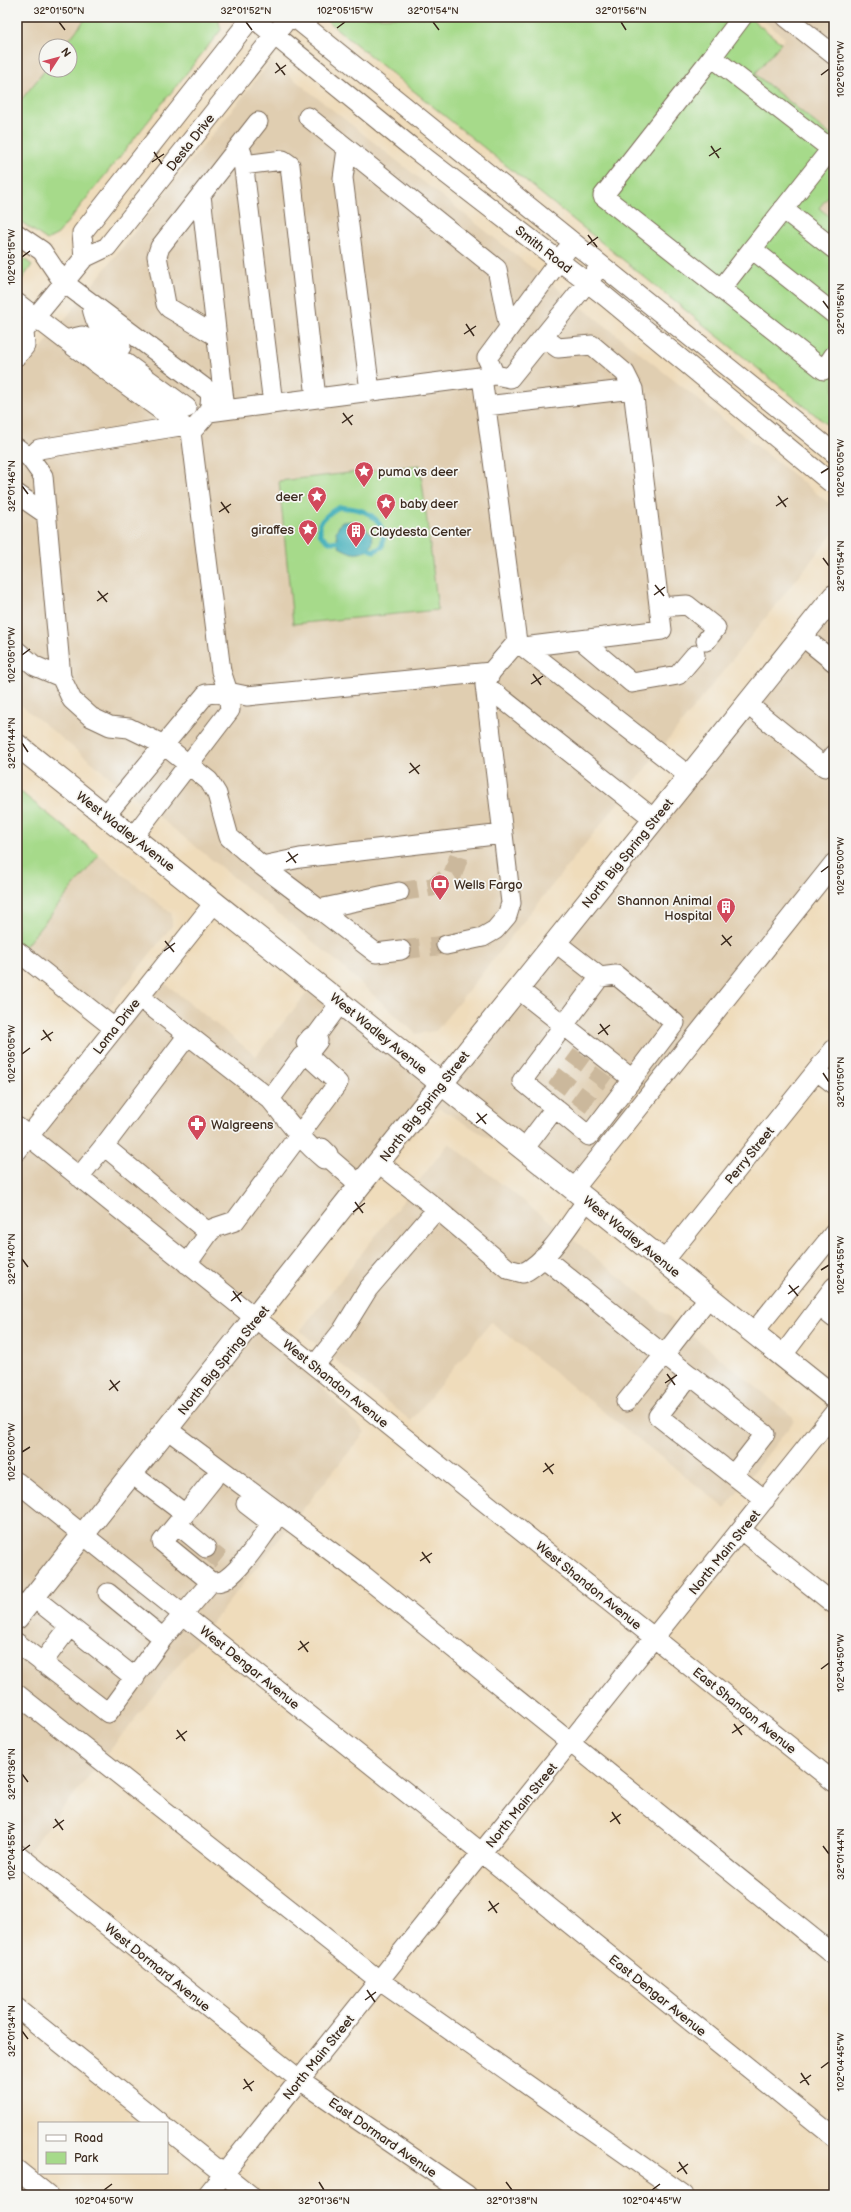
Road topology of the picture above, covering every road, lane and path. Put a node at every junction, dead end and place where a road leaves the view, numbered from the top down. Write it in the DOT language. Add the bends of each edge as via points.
graph roads {
  1 [pos="252,17"];
  2 [pos="289,17"];
  3 [pos="294,17"];
  4 [pos="742,17"];
  5 [pos="786,17"];
  6 [pos="275,35"];
  7 [pos="834,55"];
  8 [pos="712,57"];
  9 [pos="308,117"];
  10 [pos="258,122"];
  11 [pos="241,144"];
  12 [pos="347,149"];
  13 [pos="244,165"];
  14 [pos="201,195"];
  15 [pos="783,209"];
  16 [pos="17,234"];
  17 [pos="573,242"];
  18 [pos="752,249"];
  19 [pos="834,249"];
  20 [pos="84,258"];
  21 [pos="559,261"];
  22 [pos="601,266"];
  23 [pos="63,282"];
  24 [pos="587,283"];
  25 [pos="721,289"];
  26 [pos="17,303"];
  27 [pos="92,311"];
  28 [pos="834,314"];
  29 [pos="25,326"];
  30 [pos="509,328"];
  31 [pos="216,336"];
  32 [pos="543,337"];
  33 [pos="73,338"];
  34 [pos="834,355"];
  35 [pos="17,356"];
  36 [pos="496,377"];
  37 [pos="633,389"];
  38 [pos="370,392"];
  39 [pos="316,398"];
  40 [pos="197,400"];
  41 [pos="273,404"];
  42 [pos="486,406"];
  43 [pos="217,411"];
  44 [pos="186,429"];
  45 [pos="23,453"];
  46 [pos="834,453"];
  47 [pos="834,482"];
  48 [pos="17,494"];
  49 [pos="46,514"];
  50 [pos="834,596"];
  51 [pos="659,607"];
  52 [pos="802,636"];
  53 [pos="581,640"];
  54 [pos="520,645"];
  55 [pos="17,651"];
  56 [pos="834,662"];
  57 [pos="61,677"];
  58 [pos="488,679"];
  59 [pos="229,701"];
  60 [pos="747,704"];
  61 [pos="164,744"];
  62 [pos="17,746"];
  63 [pos="834,755"];
  64 [pos="188,766"];
  65 [pos="689,776"];
  66 [pos="106,816"];
  67 [pos="654,819"];
  68 [pos="503,834"];
  69 [pos="133,837"];
  70 [pos="834,863"];
  71 [pos="262,866"];
  72 [pos="399,892"];
  73 [pos="215,902"];
  74 [pos="318,909"];
  75 [pos="555,942"];
  76 [pos="446,945"];
  77 [pos="401,950"];
  78 [pos="17,951"];
  79 [pos="600,977"];
  80 [pos="518,989"];
  81 [pos="139,997"];
  82 [pos="341,1002"];
  83 [pos="564,1025"];
  84 [pos="114,1028"];
  85 [pos="188,1035"];
  86 [pos="834,1049"];
  87 [pos="304,1056"];
  88 [pos="817,1070"];
  89 [pos="632,1079"];
  90 [pos="442,1083"];
  91 [pos="834,1084"];
  92 [pos="270,1099"];
  93 [pos="561,1105"];
  94 [pos="21,1138"];
  95 [pos="304,1139"];
  96 [pos="104,1146"];
  97 [pos="524,1149"];
  98 [pos="379,1163"];
  99 [pos="79,1177"];
  100 [pos="360,1185"];
  101 [pos="580,1194"];
  102 [pos="437,1209"];
  103 [pos="834,1233"];
  104 [pos="209,1234"];
  105 [pos="543,1257"];
  106 [pos="664,1261"];
  107 [pos="188,1264"];
  108 [pos="834,1287"];
  109 [pos="709,1297"];
  110 [pos="819,1306"];
  111 [pos="834,1318"];
  112 [pos="256,1319"];
  113 [pos="753,1333"];
  114 [pos="664,1355"];
  115 [pos="782,1356"];
  116 [pos="314,1365"];
  117 [pos="690,1375"];
  118 [pos="834,1397"];
  119 [pos="626,1402"];
  120 [pos="834,1413"];
  121 [pos="167,1429"];
  122 [pos="132,1474"];
  123 [pos="733,1475"];
  124 [pos="213,1479"];
  125 [pos="17,1482"];
  126 [pos="237,1496"];
  127 [pos="765,1500"];
  128 [pos="180,1519"];
  129 [pos="741,1530"];
  130 [pos="83,1535"];
  131 [pos="206,1548"];
  132 [pos="211,1582"];
  133 [pos="108,1593"];
  134 [pos="33,1597"];
  135 [pos="834,1604"];
  136 [pos="184,1615"];
  137 [pos="17,1618"];
  138 [pos="70,1626"];
  139 [pos="86,1638"];
  140 [pos="163,1638"];
  141 [pos="655,1638"];
  142 [pos="17,1643"];
  143 [pos="42,1663"];
  144 [pos="135,1678"];
  145 [pos="68,1682"];
  146 [pos="17,1694"];
  147 [pos="570,1743"];
  148 [pos="834,1782"];
  149 [pos="482,1853"];
  150 [pos="17,1854"];
  151 [pos="834,1955"];
  152 [pos="380,1981"];
  153 [pos="17,2008"];
  154 [pos="300,2080"];
  155 [pos="159,2122"];
  156 [pos="168,2130"];
  157 [pos="834,2137"];
  158 [pos="17,2170"];
  159 [pos="224,2175"];
  160 [pos="48,2195"];
  161 [pos="207,2195"];
  162 [pos="250,2195"];
  163 [pos="467,2195"];
  164 [pos="684,2195"];
  1 -- 6 [label="street, Smith Road"];
  1 -- 20 [label="street" via="82,233"];
  2 -- 6 [label="street, Desta Drive"];
  3 -- 17 [label="street, Smith Road"];
  4 -- 8 [label="street"];
  5 -- 7 [label="street"];
  6 -- 20 [label="street, Desta Drive" via="107,247"];
  6 -- 21 [label="street, Smith Road" via="410,146"];
  8 -- 15 [label="street" via="831,148"];
  8 -- 25 [label="street" via="603,196"];
  9 -- 12 [label="street"];
  10 -- 11 [label="street"];
  11 -- 13 [label="street"];
  11 -- 14 [label="street"];
  12 -- 30 [label="street" via="497,269"];
  12 -- 38 [label="street" via="343,178"];
  13 -- 39 [label="street" via="283,160 290,165"];
  13 -- 41 [label="street"];
  14 -- 31 [label="street"];
  14 -- 31 [label="street" via="160,246 156,256 166,304"];
  15 -- 18 [label="street"];
  15 -- 19 [label="street"];
  16 -- 23 [label="street" via="42,251"];
  17 -- 21 [label="street"];
  17 -- 22 [label="street, Smith Road"];
  18 -- 25 [label="street"];
  18 -- 28 [label="street"];
  20 -- 23 [label="street, Desta Drive"];
  21 -- 24 [label="street, Smith Road"];
  21 -- 30 [label="street"];
  22 -- 24 [label="street"];
  22 -- 46 [label="street, Smith Road"];
  23 -- 27 [label="street"];
  23 -- 29 [label="street, Desta Drive"];
  24 -- 32 [label="street"];
  24 -- 47 [label="street, Smith Road" via="830,482"];
  25 -- 34 [label="street" via="824,370"];
  26 -- 29 [label="street"];
  27 -- 33 [label="street"];
  27 -- 40 [label="street"];
  29 -- 33 [label="street"];
  29 -- 35 [label="street" via="26,346"];
  30 -- 36 [label="street" via="487,358"];
  31 -- 43 [label="street"];
  32 -- 36 [label="street"];
  32 -- 37 [label="street" via="558,348 592,345 625,373"];
  33 -- 40 [label="street" via="102,346"];
  33 -- 44 [label="street"];
  36 -- 38 [label="street"];
  36 -- 42 [label="street"];
  37 -- 42 [label="street"];
  37 -- 51 [label="street"];
  38 -- 39 [label="street"];
  39 -- 41 [label="street"];
  40 -- 43 [label="street" via="212,404"];
  41 -- 43 [label="street"];
  42 -- 54 [label="street"];
  43 -- 44 [label="street"];
  44 -- 45 [label="street"];
  44 -- 59 [label="street" via="221,672"];
  45 -- 49 [label="street" via="43,476"];
  48 -- 49 [label="street"];
  49 -- 57 [label="street"];
  50 -- 52 [label="main road, North Big Spring Street"];
  51 -- 53 [label="street" via="662,630"];
  51 -- 53 [label="street" via="687,605 716,628 678,675 632,683"];
  52 -- 56 [label="street"];
  52 -- 60 [label="main road, North Big Spring Street"];
  53 -- 54 [label="street"];
  54 -- 58 [label="street"];
  54 -- 65 [label="street"];
  55 -- 57 [label="street" via="35,666"];
  57 -- 61 [label="street" via="72,700 91,717 110,726 129,728"];
  58 -- 59 [label="street" via="247,696"];
  58 -- 67 [label="street"];
  58 -- 68 [label="street"];
  59 -- 61 [label="street" via="206,694"];
  59 -- 64 [label="street"];
  60 -- 63 [label="street" via="825,767"];
  60 -- 65 [label="main road, North Big Spring Street"];
  61 -- 64 [label="street"];
  61 -- 66 [label="street"];
  62 -- 66 [label="main road, West Wadley Avenue"];
  64 -- 69 [label="street"];
  64 -- 71 [label="street" via="209,781 217,794 229,837"];
  65 -- 67 [label="main road, North Big Spring Street"];
  66 -- 69 [label="main road, West Wadley Avenue"];
  67 -- 75 [label="main road, North Big Spring Street"];
  68 -- 71 [label="street" via="459,848 300,858"];
  68 -- 76 [label="street" via="511,903 507,916 495,930 484,937"];
  69 -- 73 [label="main road, West Wadley Avenue"];
  70 -- 101 [label="street"];
  71 -- 74 [label="street"];
  72 -- 74 [label="street"];
  73 -- 81 [label="street, Loma Drive"];
  73 -- 82 [label="main road, West Wadley Avenue"];
  74 -- 77 [label="street" via="376,953"];
  75 -- 79 [label="street"];
  75 -- 80 [label="main road, North Big Spring Street"];
  78 -- 84 [label="street"];
  79 -- 83 [label="street"];
  79 -- 89 [label="street" via="616,975 674,1023"];
  80 -- 83 [label="street"];
  80 -- 90 [label="main road, North Big Spring Street"];
  81 -- 84 [label="street, Loma Drive"];
  81 -- 85 [label="street"];
  82 -- 87 [label="street" via="316,1036 311,1037 300,1050"];
  82 -- 90 [label="main road, West Wadley Avenue"];
  83 -- 89 [label="street" via="586,1050 608,1067"];
  83 -- 93 [label="street" via="522,1081"];
  84 -- 94 [label="street, Loma Drive"];
  85 -- 92 [label="street"];
  85 -- 96 [label="street"];
  86 -- 88 [label="street, Perry Street"];
  87 -- 92 [label="street"];
  87 -- 95 [label="street" via="338,1083"];
  88 -- 91 [label="street"];
  88 -- 106 [label="street, Perry Street"];
  89 -- 93 [label="street" via="589,1136"];
  90 -- 97 [label="main road, West Wadley Avenue"];
  90 -- 98 [label="main road, North Big Spring Street"];
  92 -- 95 [label="street"];
  93 -- 97 [label="street"];
  94 -- 99 [label="street, West Shandon Avenue"];
  95 -- 100 [label="street" via="310,1148 324,1159 328,1158"];
  95 -- 104 [label="street" via="234,1221 214,1228"];
  96 -- 99 [label="street"];
  96 -- 104 [label="street"];
  97 -- 101 [label="main road, West Wadley Avenue"];
  98 -- 100 [label="main road, North Big Spring Street"];
  98 -- 102 [label="street"];
  99 -- 107 [label="street, West Shandon Avenue"];
  100 -- 112 [label="main road, North Big Spring Street"];
  101 -- 105 [label="street"];
  101 -- 106 [label="main road, West Wadley Avenue"];
  102 -- 105 [label="street" via="508,1269 523,1273 532,1269"];
  102 -- 116 [label="street" via="368,1289 342,1331"];
  103 -- 113 [label="street"];
  104 -- 107 [label="street"];
  105 -- 114 [label="street"];
  106 -- 109 [label="main road, West Wadley Avenue"];
  107 -- 112 [label="street, West Shandon Avenue"];
  108 -- 110 [label="street"];
  109 -- 113 [label="main road, West Wadley Avenue"];
  109 -- 114 [label="street"];
  110 -- 111 [label="street"];
  110 -- 115 [label="street"];
  112 -- 116 [label="street, West Shandon Avenue"];
  112 -- 121 [label="main road, North Big Spring Street"];
  113 -- 115 [label="main road, West Wadley Avenue"];
  114 -- 117 [label="street"];
  114 -- 119 [label="street"];
  115 -- 118 [label="main road, West Wadley Avenue"];
  116 -- 141 [label="street, West Shandon Avenue"];
  117 -- 123 [label="street" via="765,1434"];
  117 -- 123 [label="street" via="658,1416"];
  120 -- 127 [label="street, North Main Street"];
  121 -- 122 [label="main road, North Big Spring Street"];
  121 -- 147 [label="street" via="364,1576"];
  122 -- 128 [label="street"];
  122 -- 130 [label="main road, North Big Spring Street"];
  123 -- 127 [label="street"];
  124 -- 128 [label="street"];
  125 -- 130 [label="street, West Dengar Avenue"];
  126 -- 132 [label="street" via="272,1524 229,1567 226,1579"];
  127 -- 129 [label="street, North Main Street"];
  128 -- 131 [label="street"];
  128 -- 132 [label="street" via="162,1542"];
  129 -- 135 [label="street"];
  129 -- 141 [label="street, North Main Street"];
  130 -- 134 [label="main road, North Big Spring Street"];
  130 -- 136 [label="street, West Dengar Avenue"];
  132 -- 136 [label="street"];
  133 -- 140 [label="street"];
  134 -- 137 [label="main road, North Big Spring Street"];
  134 -- 138 [label="street"];
  136 -- 140 [label="street"];
  136 -- 149 [label="street, West Dengar Avenue"];
  138 -- 139 [label="street"];
  138 -- 143 [label="street"];
  139 -- 144 [label="street"];
  139 -- 145 [label="street" via="94,1649 114,1666 119,1678 118,1692 110,1700 99,1700 74,1682"];
  140 -- 144 [label="street"];
  141 -- 147 [label="street, North Main Street"];
  141 -- 148 [label="street, East Shandon Avenue"];
  142 -- 143 [label="street"];
  143 -- 145 [label="street"];
  144 -- 145 [label="street" via="108,1713"];
  146 -- 152 [label="street"];
  147 -- 149 [label="street, North Main Street"];
  147 -- 151 [label="street"];
  149 -- 152 [label="street, North Main Street"];
  149 -- 157 [label="street, East Dengar Avenue"];
  150 -- 154 [label="street, West Dormard Avenue"];
  152 -- 154 [label="street, North Main Street"];
  152 -- 164 [label="street"];
  153 -- 155 [label="street"];
  154 -- 159 [label="street, North Main Street"];
  154 -- 163 [label="street, East Dormard Avenue"];
  156 -- 159 [label="street"];
  158 -- 160 [label="street"];
  159 -- 161 [label="street, North Main Street"];
  159 -- 162 [label="street"];
}
